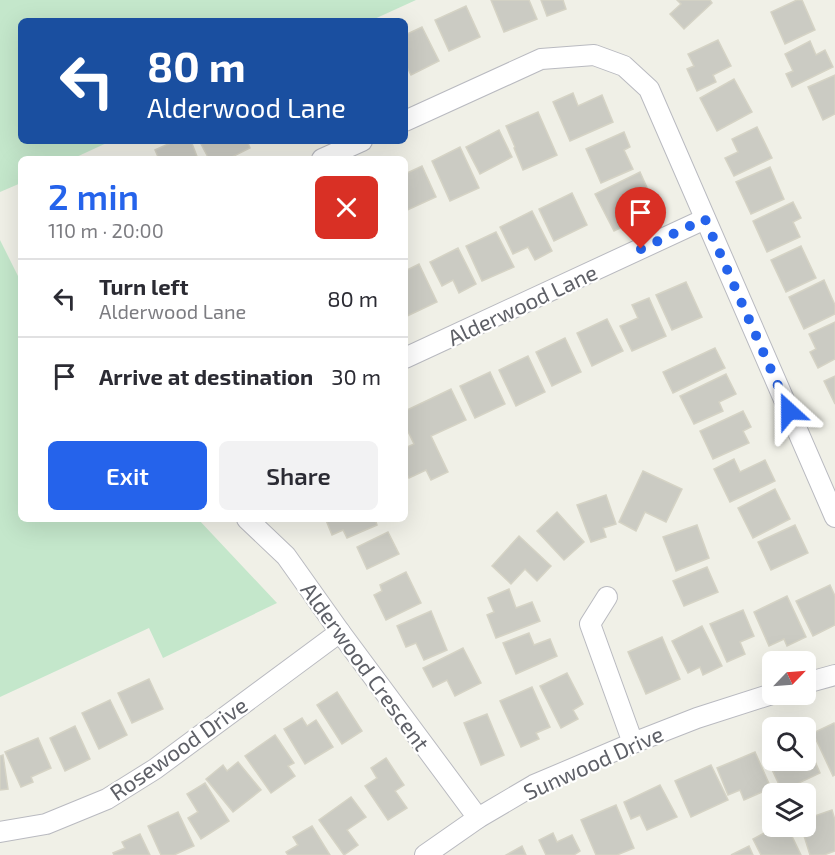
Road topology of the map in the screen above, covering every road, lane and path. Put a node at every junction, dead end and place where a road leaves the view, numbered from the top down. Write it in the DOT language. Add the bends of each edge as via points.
graph roads {
  1 [pos="408,120"];
  2 [pos="355,144"];
  3 [pos="329,156"];
  4 [pos="705,219"];
  5 [pos="408,357"];
  6 [pos="835,517"];
  7 [pos="250,522"];
  8 [pos="608,597"];
  9 [pos="340,632"];
  10 [pos="835,675"];
  11 [pos="816,680"];
  12 [pos="762,697"];
  13 [pos="633,743"];
  14 [pos="478,818"];
  15 [pos="0,832"];
  16 [pos="425,855"];
  1 -- 4 [label="street" via="541,59 594,56 624,66 649,89"];
  2 -- 3 [label="street"];
  4 -- 5 [label="street, Alderwood Lane"];
  4 -- 6 [label="street"];
  7 -- 9 [label="street, Alderwood Crescent" via="286,556"];
  8 -- 13 [label="street" via="590,624"];
  9 -- 14 [label="street, Alderwood Crescent"];
  9 -- 15 [label="street, Rosewood Drive" via="155,769 107,799 46,824"];
  10 -- 11 [label="street"];
  12 -- 13 [label="street, Sunwood Drive"];
  13 -- 14 [label="street, Sunwood Drive" via="534,785"];
  14 -- 16 [label="street, Sunwood Drive"];
}
